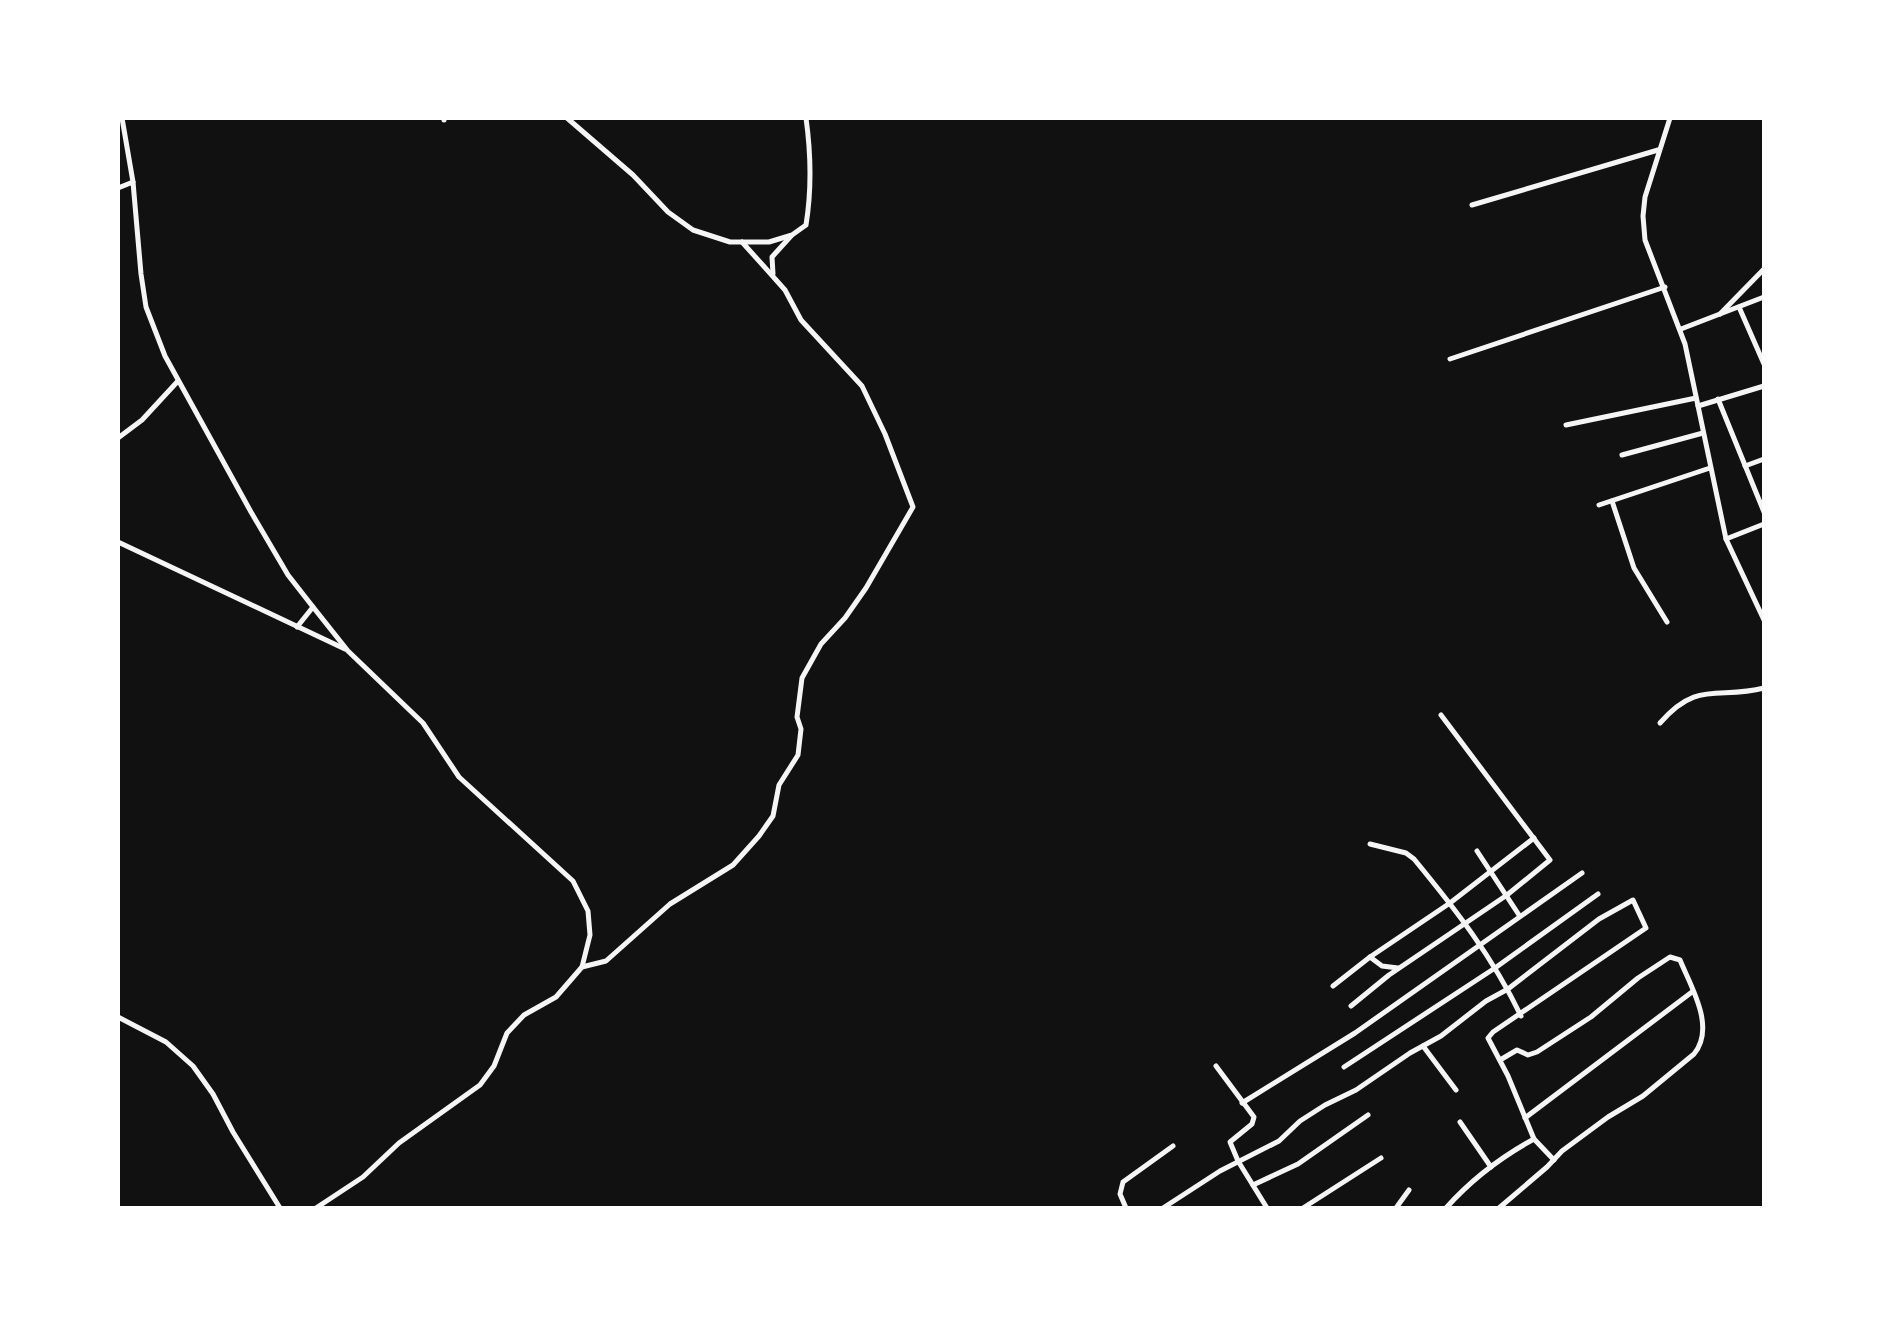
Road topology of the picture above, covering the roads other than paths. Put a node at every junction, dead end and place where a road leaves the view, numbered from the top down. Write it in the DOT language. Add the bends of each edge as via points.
graph roads {
  1 [pos="567,118"];
  2 [pos="806,118"];
  3 [pos="1670,118"];
  4 [pos="121,119"];
  5 [pos="1658,150"];
  6 [pos="133,182"];
  7 [pos="118,188"];
  8 [pos="1472,205"];
  9 [pos="792,235"];
  10 [pos="742,242"];
  11 [pos="1764,269"];
  12 [pos="773,276"];
  13 [pos="1665,287"];
  14 [pos="1764,297"];
  15 [pos="1739,307"];
  16 [pos="1719,315"];
  17 [pos="1681,329"];
  18 [pos="1450,359"];
  19 [pos="1764,364"];
  20 [pos="178,381"];
  21 [pos="1764,386"];
  22 [pos="1696,398"];
  23 [pos="1718,399"];
  24 [pos="1698,406"];
  25 [pos="1566,425"];
  26 [pos="1703,433"];
  27 [pos="118,438"];
  28 [pos="1622,455"];
  29 [pos="1764,459"];
  30 [pos="1745,466"];
  31 [pos="1710,468"];
  32 [pos="1612,501"];
  33 [pos="1599,505"];
  34 [pos="1764,512"];
  35 [pos="1764,524"];
  36 [pos="1726,539"];
  37 [pos="118,542"];
  38 [pos="313,607"];
  39 [pos="1764,620"];
  40 [pos="1667,622"];
  41 [pos="297,627"];
  42 [pos="348,651"];
  43 [pos="1764,688"];
  44 [pos="1441,715"];
  45 [pos="1660,723"];
  46 [pos="1534,838"];
  47 [pos="1370,844"];
  48 [pos="1477,851"];
  49 [pos="1490,872"];
  50 [pos="1582,873"];
  51 [pos="1598,894"];
  52 [pos="1507,895"];
  53 [pos="1450,903"];
  54 [pos="1519,915"];
  55 [pos="1467,923"];
  56 [pos="1479,944"];
  57 [pos="1370,957"];
  58 [pos="582,967"];
  59 [pos="1399,968"];
  60 [pos="1495,968"];
  61 [pos="1333,986"];
  62 [pos="1508,989"];
  63 [pos="1692,992"];
  64 [pos="1351,1006"];
  65 [pos="1521,1016"];
  66 [pos="118,1017"];
  67 [pos="1423,1046"];
  68 [pos="1500,1060"];
  69 [pos="1216,1066"];
  70 [pos="1344,1067"];
  71 [pos="1456,1090"];
  72 [pos="1242,1103"];
  73 [pos="1368,1115"];
  74 [pos="1525,1118"];
  75 [pos="1460,1122"];
  76 [pos="1534,1139"];
  77 [pos="1173,1146"];
  78 [pos="1381,1158"];
  79 [pos="1554,1160"];
  80 [pos="1238,1161"];
  81 [pos="1491,1167"];
  82 [pos="1253,1185"];
  83 [pos="1409,1190"];
  84 [pos="320,1207"];
  85 [pos="280,1208"];
  86 [pos="1126,1208"];
  87 [pos="1163,1208"];
  88 [pos="1267,1208"];
  89 [pos="1303,1208"];
  90 [pos="1396,1208"];
  91 [pos="1446,1208"];
  92 [pos="1499,1208"];
  1 -- 10 [label="street" via="693,230"];
  2 -- 9 [label="street" via="811,194 806,225"];
  3 -- 5 [label="street"];
  4 -- 6 [label="street"];
  5 -- 8 [label="street"];
  5 -- 13 [label="street" via="1643,216 1645,240"];
  6 -- 7 [label="street"];
  6 -- 20 [label="street" via="146,307"];
  9 -- 10 [label="street"];
  9 -- 12 [label="street" via="772,257"];
  10 -- 12 [label="street"];
  11 -- 16 [label="street"];
  12 -- 58 [label="street" via="801,320 862,386 913,507 866,588 821,644 802,678 798,755 779,785 773,816 759,836 733,865 670,904 606,961"];
  13 -- 17 [label="street"];
  13 -- 18 [label="street"];
  14 -- 15 [label="street"];
  15 -- 16 [label="street"];
  15 -- 19 [label="street"];
  16 -- 17 [label="street"];
  17 -- 22 [label="street"];
  20 -- 27 [label="street"];
  20 -- 38 [label="street" via="288,575"];
  21 -- 23 [label="street"];
  22 -- 24 [label="street"];
  22 -- 25 [label="street"];
  23 -- 24 [label="street"];
  23 -- 30 [label="street"];
  24 -- 26 [label="street"];
  26 -- 28 [label="street"];
  26 -- 31 [label="street"];
  29 -- 30 [label="street"];
  30 -- 34 [label="street"];
  31 -- 32 [label="street"];
  31 -- 36 [label="street"];
  32 -- 33 [label="street"];
  32 -- 40 [label="street" via="1634,568"];
  35 -- 36 [label="street"];
  36 -- 39 [label="street"];
  37 -- 41 [label="street"];
  38 -- 41 [label="street"];
  38 -- 42 [label="street"];
  41 -- 42 [label="street"];
  42 -- 58 [label="street" via="423,723 467,784 573,881 588,911 590,935"];
  43 -- 45 [label="street" via="1693,697 1674,706"];
  44 -- 46 [label="street"];
  46 -- 49 [label="street"];
  46 -- 52 [label="street" via="1550,860"];
  47 -- 53 [label="street" via="1406,853"];
  48 -- 49 [label="street"];
  49 -- 52 [label="street"];
  49 -- 53 [label="street"];
  50 -- 54 [label="street"];
  51 -- 60 [label="street"];
  52 -- 54 [label="street"];
  52 -- 55 [label="street"];
  53 -- 55 [label="street"];
  53 -- 57 [label="street"];
  54 -- 56 [label="street"];
  55 -- 56 [label="street"];
  55 -- 59 [label="street"];
  56 -- 60 [label="street"];
  56 -- 72 [label="street" via="1355,1033"];
  57 -- 59 [label="street" via="1382,966"];
  57 -- 61 [label="street"];
  58 -- 84 [label="street" via="556,997 524,1015 507,1033 480,1085"];
  59 -- 64 [label="street"];
  60 -- 62 [label="street"];
  60 -- 70 [label="street"];
  62 -- 65 [label="street"];
  62 -- 65 [label="street" via="1599,919 1633,900 1646,928"];
  62 -- 67 [label="street"];
  63 -- 68 [label="street" via="1680,960 1670,957 1541,1050 1528,1055 1517,1050"];
  63 -- 74 [label="street"];
  63 -- 79 [label="street" via="1703,1034 1694,1054"];
  65 -- 68 [label="street" via="1489,1036"];
  66 -- 85 [label="street" via="166,1042 193,1066"];
  67 -- 71 [label="street"];
  67 -- 80 [label="street" via="1300,1121 1279,1141"];
  68 -- 74 [label="street"];
  69 -- 72 [label="street"];
  72 -- 80 [label="street" via="1255,1121 1230,1142"];
  73 -- 82 [label="street" via="1298,1164"];
  74 -- 76 [label="street"];
  75 -- 81 [label="street"];
  76 -- 79 [label="street"];
  76 -- 81 [label="street"];
  77 -- 86 [label="street" via="1123,1182 1120,1194"];
  78 -- 89 [label="street"];
  79 -- 92 [label="street"];
  80 -- 82 [label="street"];
  80 -- 87 [label="street"];
  81 -- 91 [label="street"];
  82 -- 88 [label="street"];
  83 -- 90 [label="street"];
}
